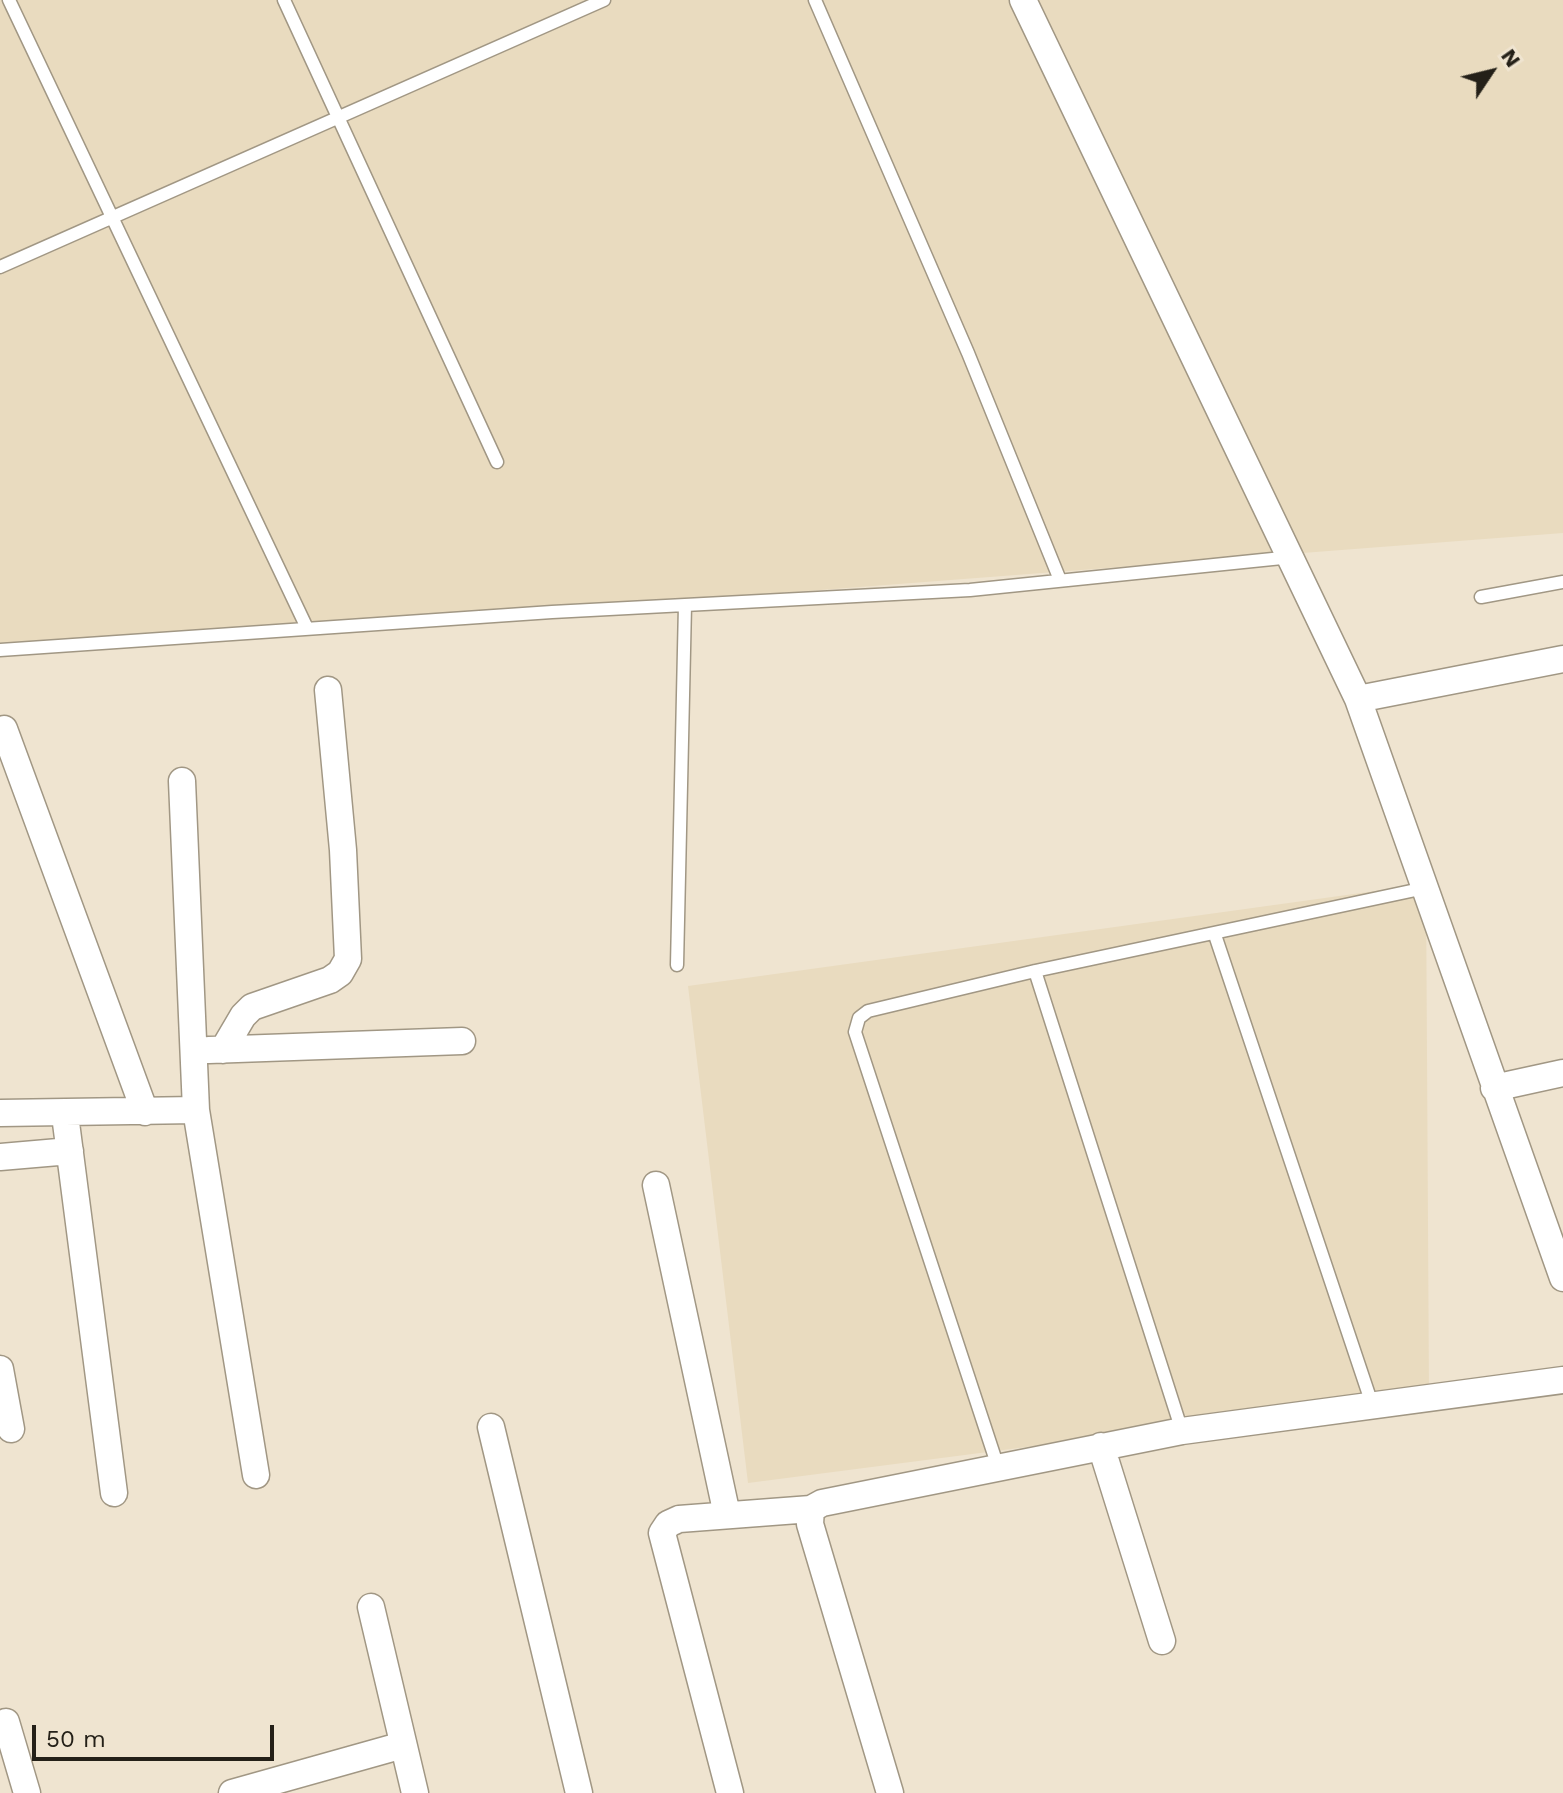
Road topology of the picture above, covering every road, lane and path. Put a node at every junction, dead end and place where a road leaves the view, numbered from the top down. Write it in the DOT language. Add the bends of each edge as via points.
graph roads {
  1 [pos="9,0"];
  2 [pos="284,0"];
  3 [pos="604,0"];
  4 [pos="815,0"];
  5 [pos="1023,0"];
  6 [pos="340,116"];
  7 [pos="111,216"];
  8 [pos="0,267"];
  9 [pos="497,462"];
  10 [pos="1292,557"];
  11 [pos="1060,580"];
  12 [pos="1563,582"];
  13 [pos="1481,597"];
  14 [pos="685,605"];
  15 [pos="307,628"];
  16 [pos="0,650"];
  17 [pos="1563,659"];
  18 [pos="328,690"];
  19 [pos="1358,699"];
  20 [pos="4,729"];
  21 [pos="182,781"];
  22 [pos="1425,888"];
  23 [pos="1215,935"];
  24 [pos="677,965"];
  25 [pos="1035,971"];
  26 [pos="462,1041"];
  27 [pos="223,1050"];
  28 [pos="193,1051"];
  29 [pos="1563,1073"];
  30 [pos="1494,1088"];
  31 [pos="196,1110"];
  32 [pos="145,1112"];
  33 [pos="0,1113"];
  34 [pos="65,1115"];
  35 [pos="70,1151"];
  36 [pos="0,1157"];
  37 [pos="656,1185"];
  38 [pos="1563,1278"];
  39 [pos="0,1369"];
  40 [pos="1563,1380"];
  41 [pos="1372,1404"];
  42 [pos="491,1427"];
  43 [pos="11,1429"];
  44 [pos="1182,1431"];
  45 [pos="1101,1446"];
  46 [pos="998,1467"];
  47 [pos="256,1475"];
  48 [pos="114,1493"];
  49 [pos="811,1509"];
  50 [pos="727,1515"];
  51 [pos="371,1607"];
  52 [pos="1162,1641"];
  53 [pos="6,1722"];
  54 [pos="403,1745"];
  55 [pos="27,1793"];
  56 [pos="232,1793"];
  57 [pos="415,1793"];
  58 [pos="579,1793"];
  59 [pos="730,1793"];
  60 [pos="890,1793"];
  1 -- 7 [label="lane"];
  2 -- 6 [label="lane"];
  3 -- 6 [label="lane"];
  4 -- 11 [label="lane"];
  5 -- 10 [label="street"];
  6 -- 7 [label="lane"];
  6 -- 9 [label="lane"];
  7 -- 8 [label="lane"];
  7 -- 15 [label="lane"];
  10 -- 11 [label="lane"];
  10 -- 19 [label="street"];
  11 -- 14 [label="lane"];
  12 -- 13 [label="lane"];
  14 -- 15 [label="lane"];
  14 -- 24 [label="lane"];
  15 -- 16 [label="lane"];
  17 -- 19 [label="street"];
  18 -- 27 [label="street" via="348,959 330,980 252,1007"];
  19 -- 22 [label="street"];
  20 -- 32 [label="street"];
  21 -- 28 [label="street"];
  22 -- 23 [label="lane"];
  22 -- 30 [label="street"];
  23 -- 25 [label="lane"];
  23 -- 41 [label="lane"];
  25 -- 44 [label="lane"];
  25 -- 46 [label="lane" via="868,1011 855,1032"];
  26 -- 27 [label="street"];
  27 -- 28 [label="street"];
  28 -- 31 [label="street"];
  29 -- 30 [label="street"];
  30 -- 38 [label="street"];
  31 -- 32 [label="street"];
  31 -- 47 [label="street"];
  32 -- 34 [label="street"];
  33 -- 34 [label="street"];
  34 -- 35 [label="street"];
  35 -- 36 [label="street"];
  35 -- 48 [label="street"];
  37 -- 50 [label="street"];
  39 -- 43 [label="street"];
  40 -- 41 [label="street"];
  41 -- 44 [label="street"];
  42 -- 58 [label="street"];
  44 -- 45 [label="street"];
  45 -- 46 [label="street"];
  45 -- 52 [label="street"];
  46 -- 49 [label="street"];
  49 -- 50 [label="street"];
  49 -- 60 [label="street" via="810,1524"];
  50 -- 59 [label="street" via="679,1519 662,1533"];
  51 -- 54 [label="street"];
  53 -- 55 [label="street"];
  54 -- 56 [label="street"];
  54 -- 57 [label="street"];
}
